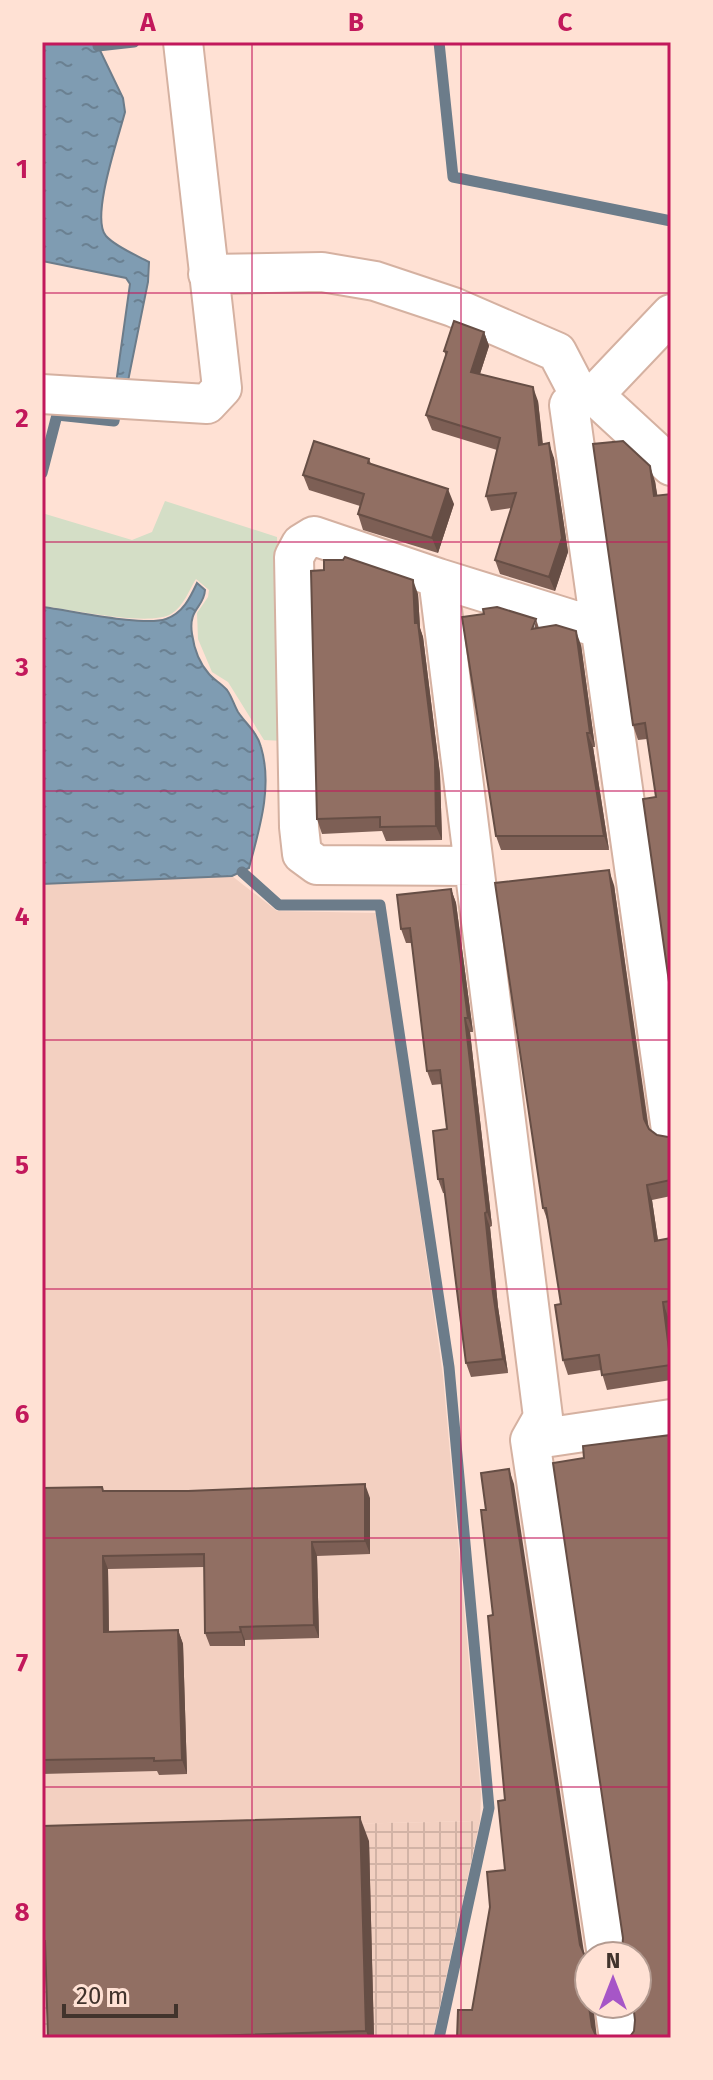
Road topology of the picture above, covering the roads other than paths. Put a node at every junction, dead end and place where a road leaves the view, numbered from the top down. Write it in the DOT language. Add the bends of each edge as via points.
graph roads {
  1 [pos="183,42"];
  2 [pos="208,274"];
  3 [pos="671,314"];
  4 [pos="42,394"];
  5 [pos="588,397"];
  6 [pos="671,466"];
  7 [pos="438,578"];
  8 [pos="599,628"];
  9 [pos="474,866"];
  10 [pos="671,1130"];
  11 [pos="671,1419"];
  12 [pos="530,1440"];
  13 [pos="605,1940"];
  1 -- 2 [label="street"];
  2 -- 4 [label="street" via="222,388 207,404"];
  2 -- 5 [label="street" via="322,272 375,281 440,302 557,352"];
  3 -- 5 [label="street"];
  5 -- 6 [label="street"];
  5 -- 8 [label="street" via="569,405"];
  7 -- 8 [label="street"];
  7 -- 9 [label="street"];
  7 -- 9 [label="street" via="314,536 294,557 302,854 317,865"];
  8 -- 10 [label="street"];
  9 -- 12 [label="street" via="543,1417"];
  11 -- 12 [label="street"];
  12 -- 13 [label="street"];
}
